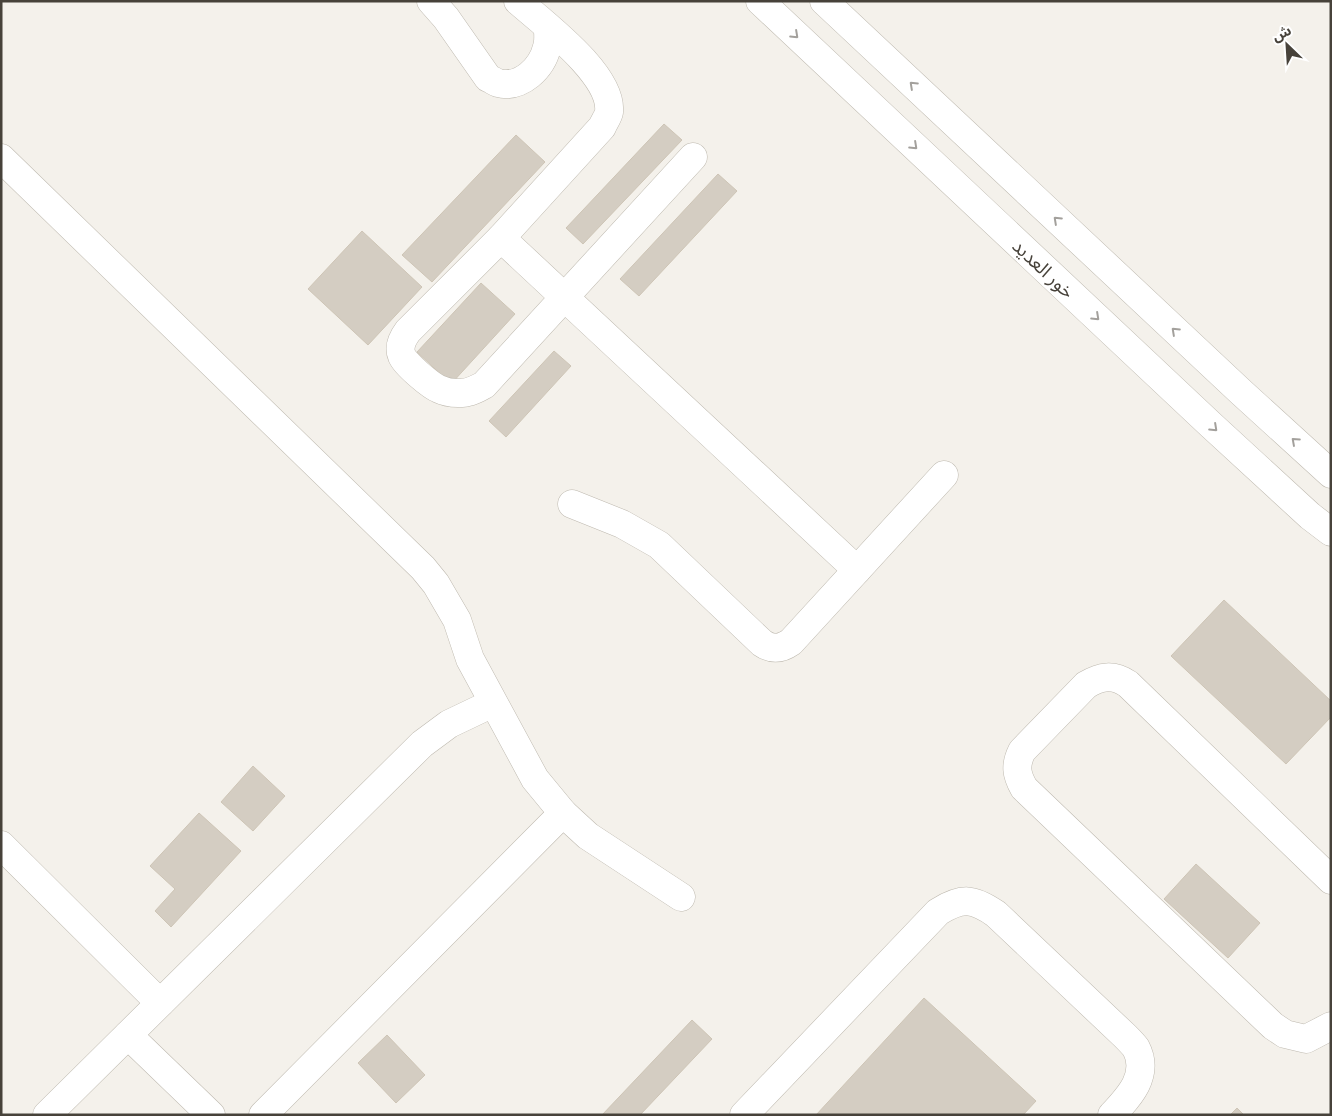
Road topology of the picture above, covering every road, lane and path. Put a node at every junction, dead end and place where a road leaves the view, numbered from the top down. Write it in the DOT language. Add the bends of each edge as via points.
graph roads {
  1 [pos="431,1"];
  2 [pos="518,1"];
  3 [pos="760,1"];
  4 [pos="824,1"];
  5 [pos="548,28"];
  6 [pos="693,157"];
  7 [pos="1,158"];
  8 [pos="501,238"];
  9 [pos="564,296"];
  10 [pos="1331,474"];
  11 [pos="944,475"];
  12 [pos="572,504"];
  13 [pos="1331,532"];
  14 [pos="857,570"];
  15 [pos="494,703"];
  16 [pos="563,813"];
  17 [pos="1,846"];
  18 [pos="1331,880"];
  19 [pos="681,897"];
  20 [pos="160,1003"];
  21 [pos="1331,1026"];
  22 [pos="128,1035"];
  23 [pos="194,1109"];
  24 [pos="47,1115"];
  25 [pos="263,1115"];
  26 [pos="744,1115"];
  27 [pos="1112,1115"];
  1 -- 5 [label="street" via="488,78 498,83 518,82 536,70 547,47"];
  2 -- 5 [label="street"];
  3 -- 13 [label="street, خور العديد, one-way" via="1211,425"];
  10 -- 4 [label="street, one-way"];
  5 -- 8 [label="street" via="593,70 607,100 609,113 602,126"];
  6 -- 9 [label="street"];
  7 -- 15 [label="street" via="423,568 457,620 470,659"];
  8 -- 9 [label="street"];
  8 -- 9 [label="street" via="408,331 400,350 406,363 438,389 460,393 472,391 484,385"];
  9 -- 14 [label="street"];
  11 -- 14 [label="street"];
  12 -- 14 [label="street" via="622,524 659,545 768,647 784,647 791,642"];
  15 -- 16 [label="street" via="536,779"];
  15 -- 20 [label="street" via="449,724 422,744"];
  16 -- 19 [label="street" via="588,836"];
  16 -- 25 [label="street"];
  17 -- 20 [label="street"];
  18 -- 21 [label="street" via="1119,678 1097,678 1086,685 1022,751 1018,760 1018,779 1024,788 1273,1026 1285,1034 1306,1039"];
  20 -- 22 [label="street"];
  22 -- 23 [label="street"];
  22 -- 24 [label="street"];
  26 -- 27 [label="street" via="938,912 952,904 967,901 983,905 996,914 1136,1049 1140,1064 1138,1081 1131,1096"];
}
